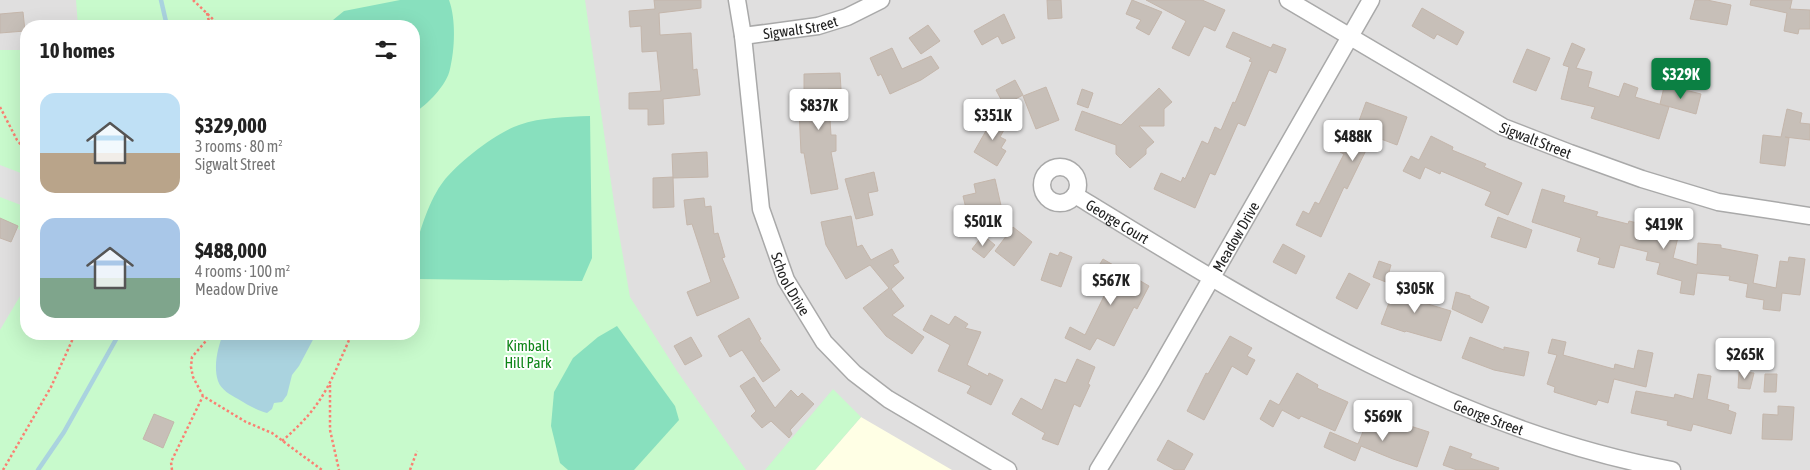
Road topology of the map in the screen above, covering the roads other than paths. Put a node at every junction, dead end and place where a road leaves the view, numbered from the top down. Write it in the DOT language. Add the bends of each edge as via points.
graph roads {
  1 [pos="737,0"];
  2 [pos="881,0"];
  3 [pos="1288,0"];
  4 [pos="1371,0"];
  5 [pos="744,36"];
  6 [pos="1349,36"];
  7 [pos="1075,195"];
  8 [pos="1810,216"];
  9 [pos="1211,278"];
  10 [pos="1008,470"];
  11 [pos="1098,470"];
  12 [pos="1672,470"];
  1 -- 5 [label="street, School Drive"];
  2 -- 5 [label="street, Sigwalt Street" via="847,17 818,26"];
  3 -- 6 [label="street, Sigwalt Street"];
  4 -- 6 [label="street, Meadow Drive"];
  5 -- 10 [label="street, School Drive" via="761,209 786,280 824,342 854,373 888,399"];
  6 -- 8 [label="street, Sigwalt Street" via="1503,127 1553,147 1718,202"];
  6 -- 9 [label="street, Meadow Drive"];
  7 -- 9 [label="street, George Court"];
  9 -- 11 [label="street, Meadow Drive"];
  9 -- 12 [label="street, George Street" via="1384,372 1483,414 1562,444"];
}
